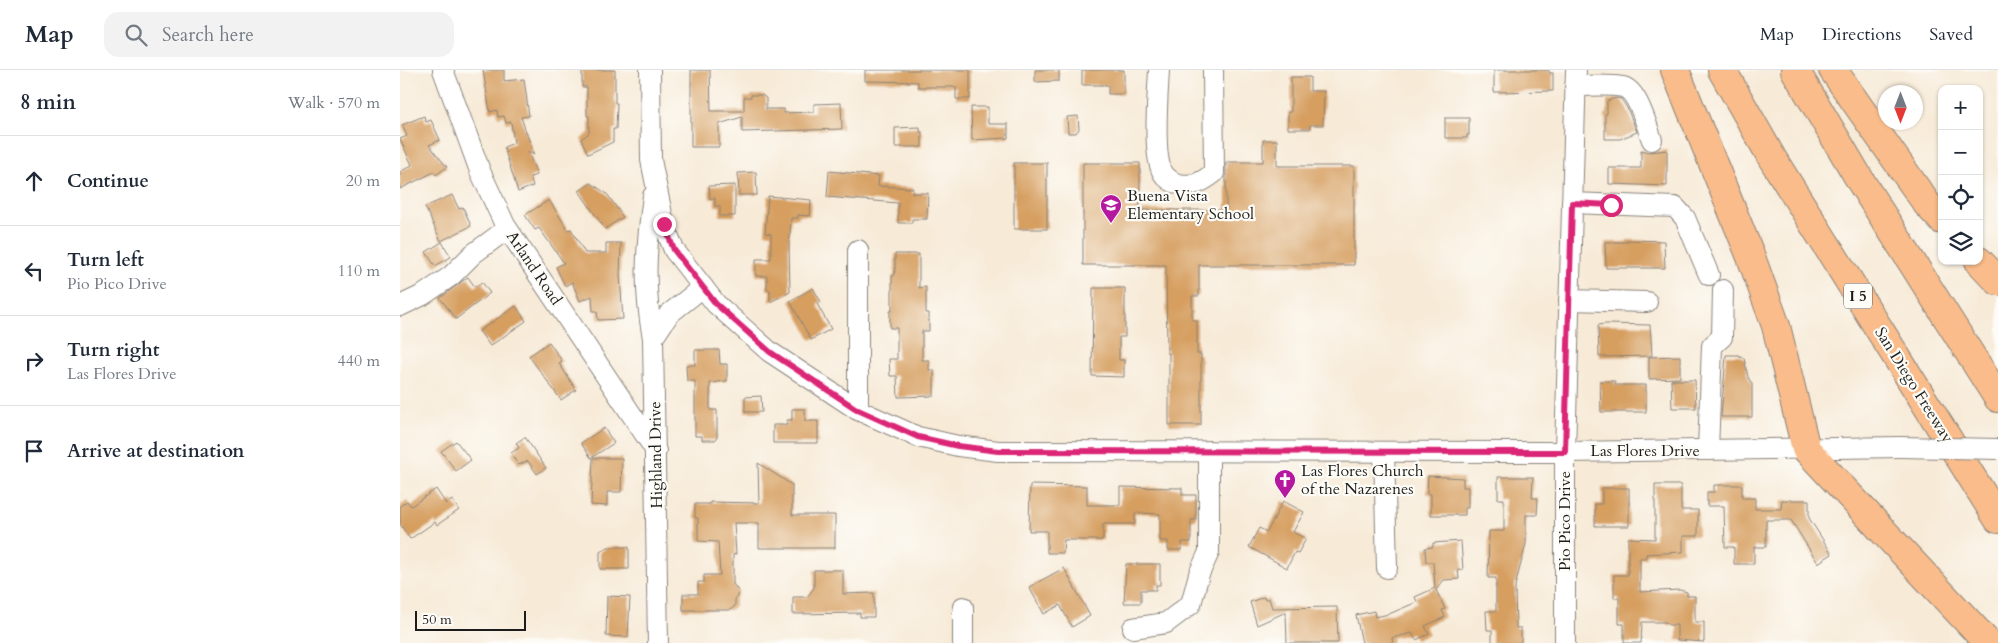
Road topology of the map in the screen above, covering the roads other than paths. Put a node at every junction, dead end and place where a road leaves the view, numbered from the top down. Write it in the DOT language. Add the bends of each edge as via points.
graph roads {
  1 [pos="443,70"];
  2 [pos="650,70"];
  3 [pos="1158,70"];
  4 [pos="1213,70"];
  5 [pos="1675,70"];
  6 [pos="1722,70"];
  7 [pos="1795,70"];
  8 [pos="1833,70"];
  9 [pos="1576,78"];
  10 [pos="1652,140"];
  11 [pos="656,182"];
  12 [pos="1572,203"];
  13 [pos="1938,216"];
  14 [pos="507,229"];
  15 [pos="858,250"];
  16 [pos="1983,265"];
  17 [pos="1709,275"];
  18 [pos="1998,282"];
  19 [pos="703,287"];
  20 [pos="1723,290"];
  21 [pos="1569,300"];
  22 [pos="1647,302"];
  23 [pos="400,306"];
  24 [pos="653,338"];
  25 [pos="1998,398"];
  26 [pos="858,410"];
  27 [pos="1998,449"];
  28 [pos="1708,450"];
  29 [pos="1806,450"];
  30 [pos="656,451"];
  31 [pos="1209,451"];
  32 [pos="1384,452"];
  33 [pos="1565,452"];
  34 [pos="1998,519"];
  35 [pos="1387,568"];
  36 [pos="963,607"];
  37 [pos="1133,628"];
  38 [pos="658,643"];
  39 [pos="963,643"];
  40 [pos="1565,643"];
  41 [pos="1988,643"];
  1 -- 14 [label="street, Arland Road" via="480,171"];
  2 -- 11 [label="street, Las Flores Drive" via="651,160"];
  3 -- 4 [label="street" via="1158,157 1163,174 1174,183 1188,186 1202,182 1214,173"];
  5 -- 29 [label="highway" via="1776,326"];
  6 -- 34 [label="highway, San Diego Freeway / I 5" via="1772,158"];
  7 -- 25 [label="highway" via="1863,185"];
  8 -- 13 [label="highway"];
  9 -- 10 [label="street" via="1630,91"];
  9 -- 12 [label="street, Pio Pico Drive"];
  11 -- 19 [label="street, Las Flores Drive" via="664,224 674,250"];
  11 -- 24 [label="street, Highland Drive" via="646,245 647,309"];
  12 -- 17 [label="street" via="1675,207 1685,218"];
  12 -- 21 [label="street, Pio Pico Drive"];
  14 -- 23 [label="street" via="473,254 451,276 423,296"];
  14 -- 30 [label="street, Arland Road"];
  15 -- 26 [label="street"];
  16 -- 18 [label="highway"];
  19 -- 24 [label="street" via="669,314"];
  19 -- 26 [label="street, Las Flores Drive" via="716,304 770,352"];
  20 -- 28 [label="street" via="1722,337 1712,346"];
  21 -- 22 [label="street"];
  21 -- 33 [label="street, Pio Pico Drive"];
  24 -- 30 [label="street, Highland Drive"];
  26 -- 31 [label="street, Las Flores Drive" via="918,437 998,451"];
  27 -- 29 [label="street, Las Flores Drive, bridge" via="1900,447"];
  28 -- 29 [label="street, Las Flores Drive"];
  28 -- 33 [label="street, Las Flores Drive"];
  29 -- 41 [label="highway"];
  30 -- 38 [label="street, Highland Drive"];
  31 -- 32 [label="street, Las Flores Drive"];
  31 -- 37 [label="street" via="1209,552 1191,604 1166,623"];
  32 -- 33 [label="street, Las Flores Drive"];
  32 -- 35 [label="street"];
  33 -- 40 [label="street, Pio Pico Drive"];
  36 -- 39 [label="street"];
}
